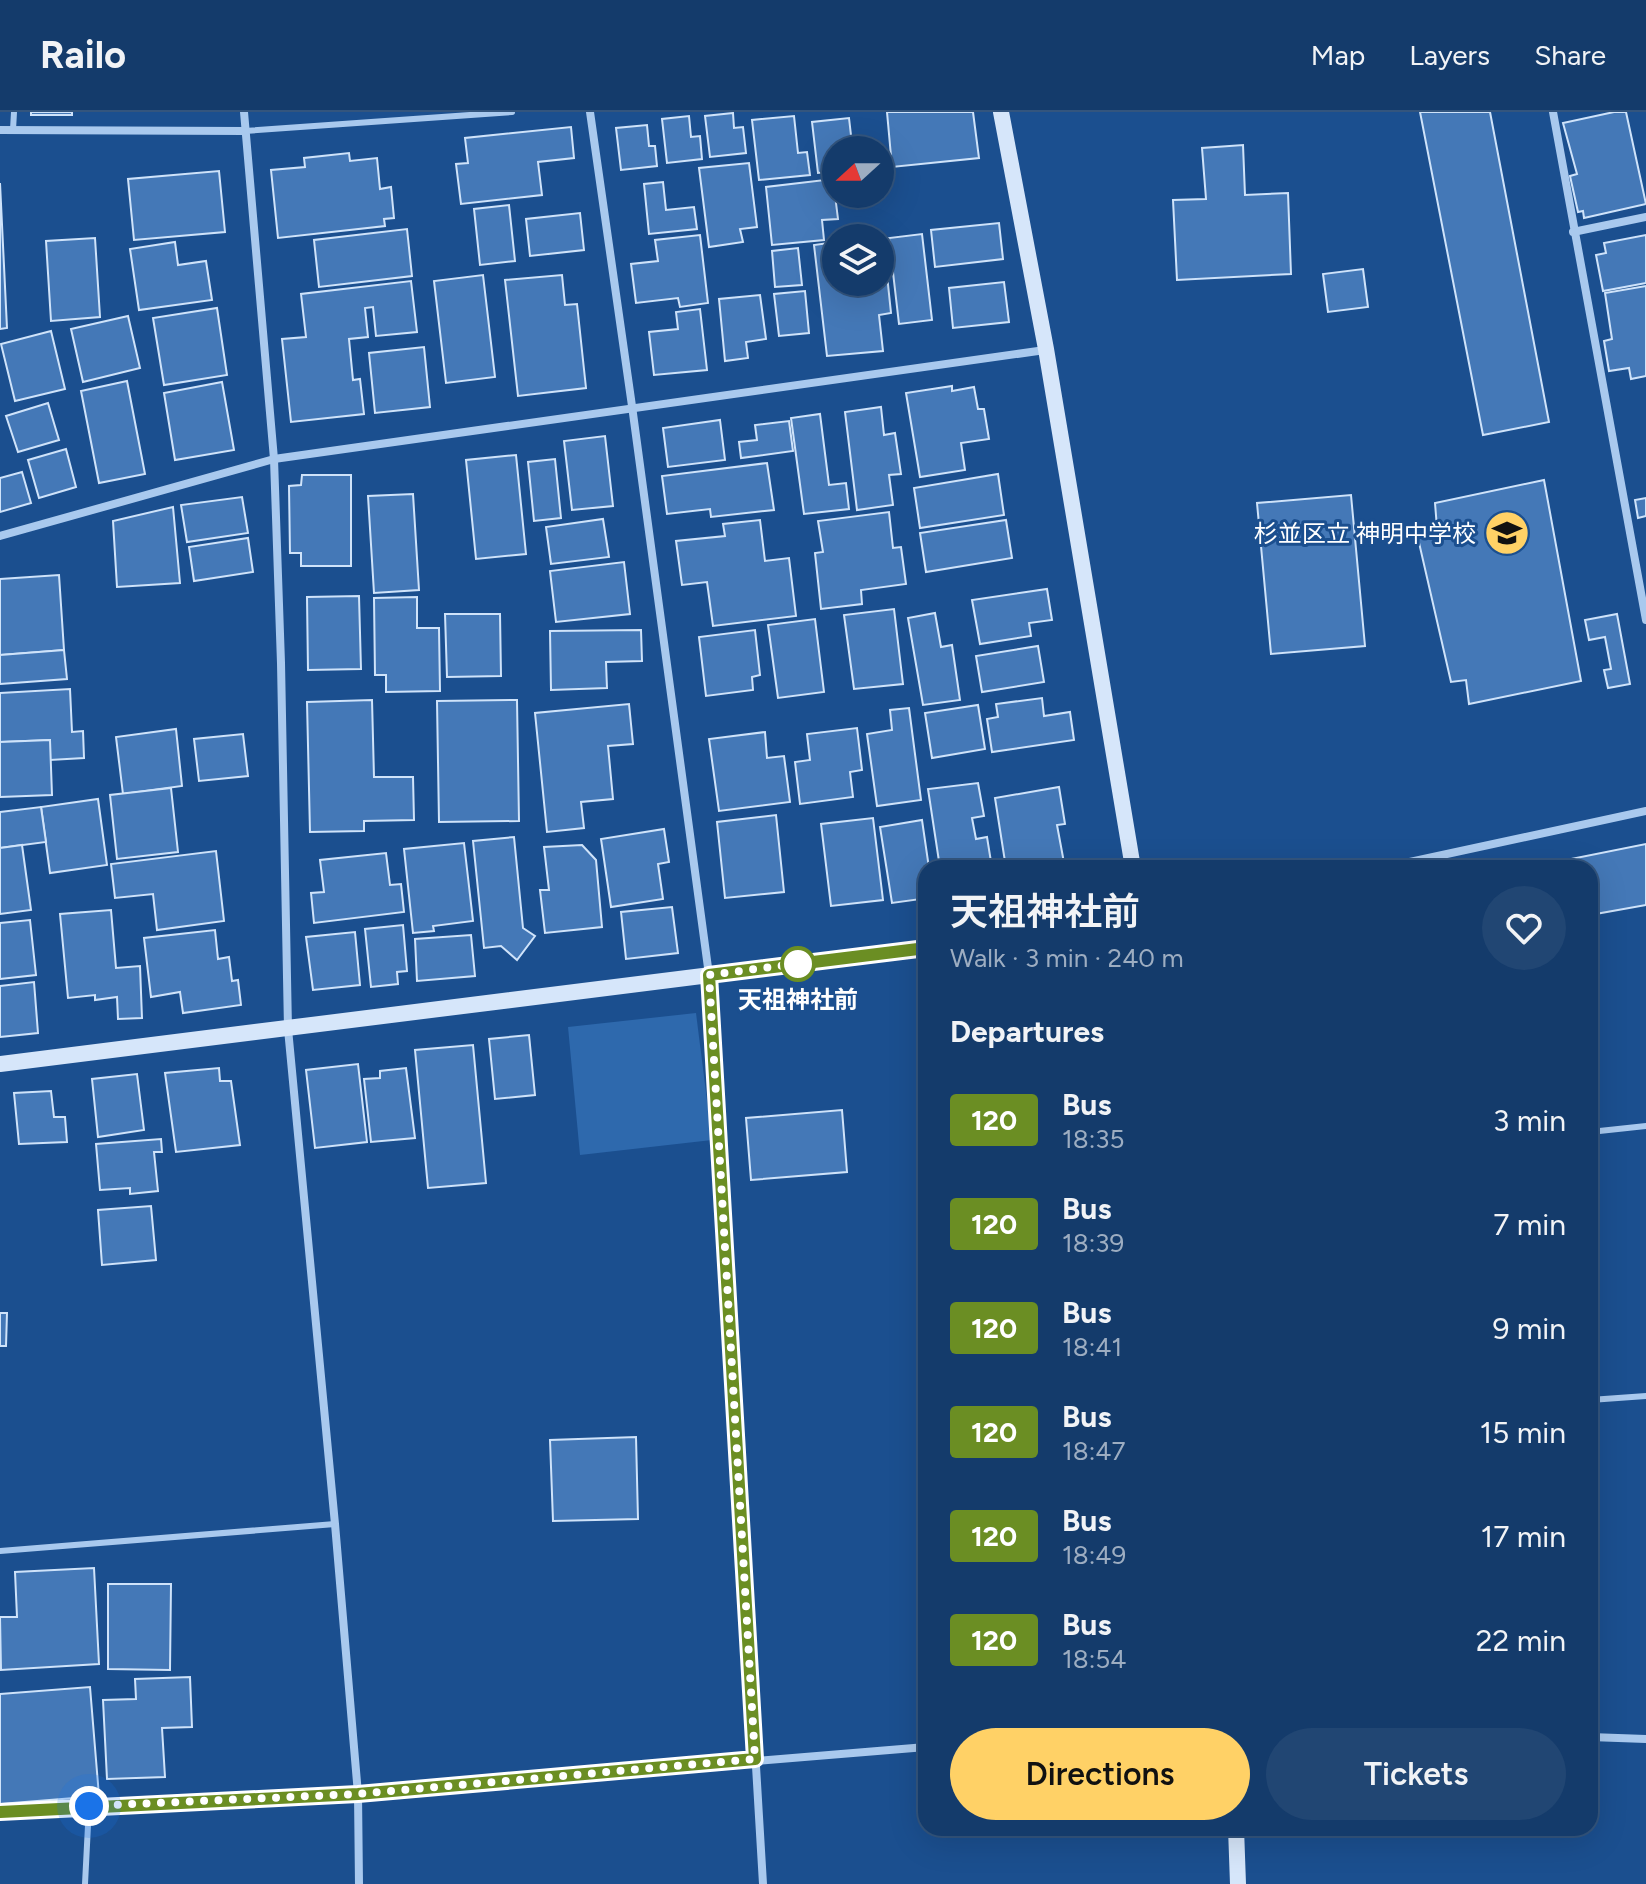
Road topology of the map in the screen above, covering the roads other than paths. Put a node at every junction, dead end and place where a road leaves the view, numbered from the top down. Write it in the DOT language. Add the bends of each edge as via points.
graph roads {
  1 [pos="14,112"];
  2 [pos="244,112"];
  3 [pos="512,112"];
  4 [pos="590,112"];
  5 [pos="1001,112"];
  6 [pos="1553,112"];
  7 [pos="0,130"];
  8 [pos="13,130"];
  9 [pos="245,131"];
  10 [pos="1646,217"];
  11 [pos="1573,232"];
  12 [pos="1046,349"];
  13 [pos="632,406"];
  14 [pos="274,459"];
  15 [pos="0,536"];
  16 [pos="1646,620"];
  17 [pos="1646,811"];
  18 [pos="1132,860"];
  19 [pos="1419,860"];
  20 [pos="918,949"];
  21 [pos="709,975"];
  22 [pos="288,1029"];
  23 [pos="0,1064"];
  24 [pos="1646,1126"];
  25 [pos="1598,1131"];
  26 [pos="1646,1396"];
  27 [pos="1598,1399"];
  28 [pos="335,1524"];
  29 [pos="0,1551"];
  30 [pos="1598,1737"];
  31 [pos="1646,1739"];
  32 [pos="918,1748"];
  33 [pos="755,1759"];
  34 [pos="358,1794"];
  35 [pos="89,1806"];
  36 [pos="0,1812"];
  37 [pos="1236,1836"];
  38 [pos="85,1884"];
  39 [pos="359,1884"];
  40 [pos="763,1884"];
  41 [pos="1238,1884"];
  1 -- 8 [label="lane"];
  2 -- 9 [label="street"];
  3 -- 9 [label="lane"];
  4 -- 13 [label="street"];
  5 -- 12 [label="street"];
  6 -- 11 [label="street"];
  7 -- 8 [label="street"];
  8 -- 9 [label="street"];
  9 -- 14 [label="street"];
  10 -- 11 [label="street"];
  11 -- 16 [label="street"];
  12 -- 13 [label="street"];
  12 -- 18 [label="street"];
  13 -- 14 [label="street"];
  13 -- 21 [label="street"];
  14 -- 15 [label="street"];
  14 -- 22 [label="street"];
  17 -- 19 [label="street"];
  20 -- 21 [label="street"];
  21 -- 22 [label="street"];
  21 -- 33 [label="street"];
  22 -- 23 [label="street"];
  22 -- 28 [label="street"];
  24 -- 25 [label="lane"];
  26 -- 27 [label="lane"];
  28 -- 29 [label="lane"];
  28 -- 34 [label="street"];
  30 -- 31 [label="street"];
  32 -- 33 [label="street"];
  33 -- 34 [label="street"];
  33 -- 40 [label="street"];
  34 -- 35 [label="street"];
  34 -- 39 [label="street"];
  35 -- 36 [label="street"];
  35 -- 38 [label="lane"];
  37 -- 41 [label="street"];
}
